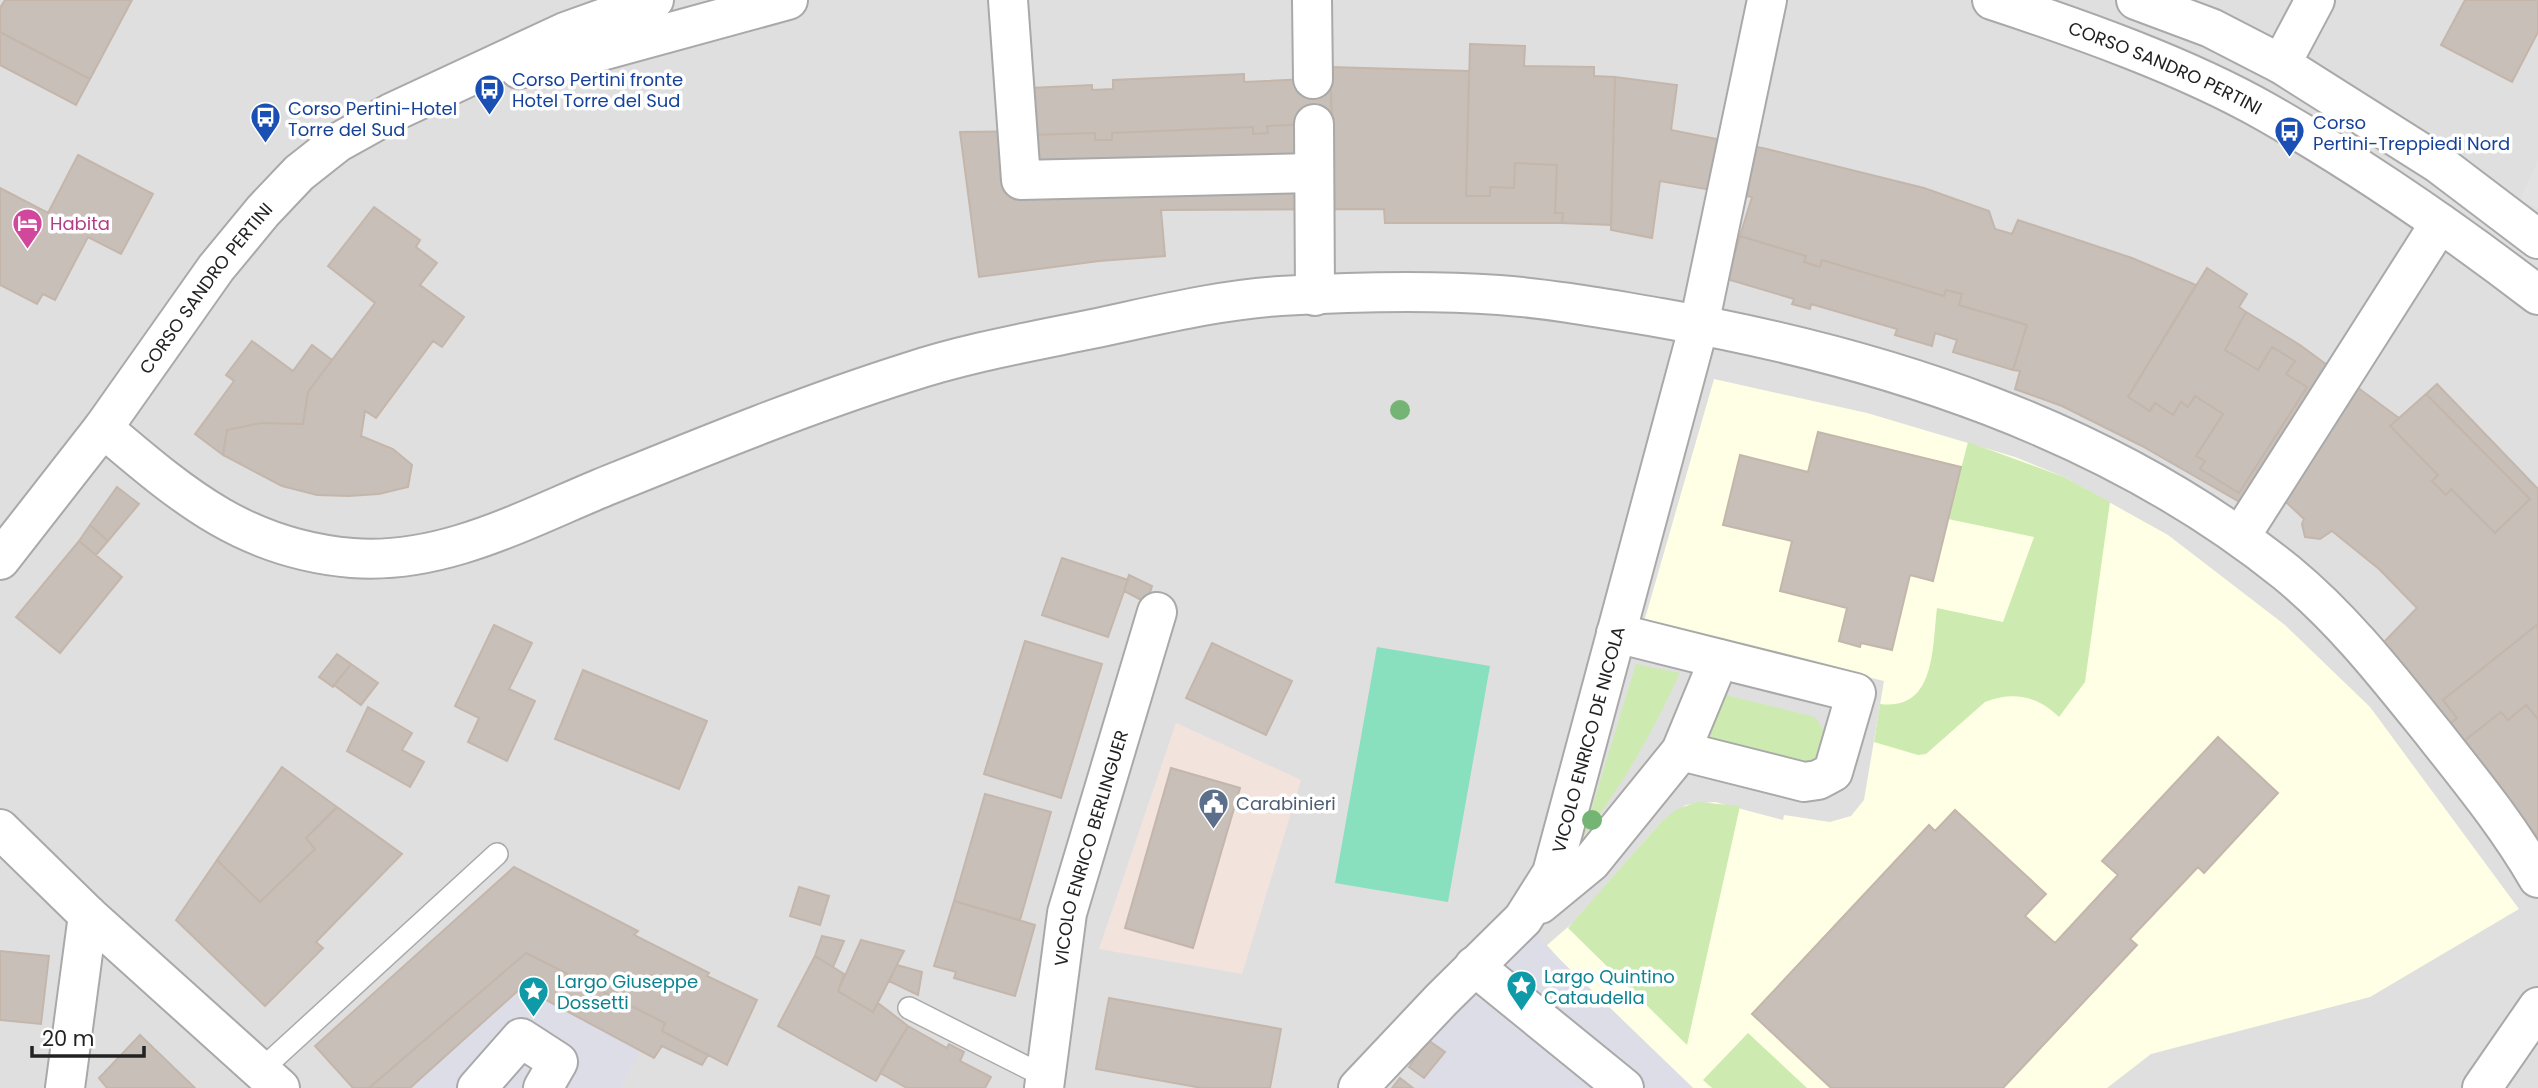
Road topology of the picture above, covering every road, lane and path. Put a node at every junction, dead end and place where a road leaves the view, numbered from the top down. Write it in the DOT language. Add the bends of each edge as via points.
graph roads {
  1 [pos="653,0"];
  2 [pos="788,0"];
  3 [pos="1007,0"];
  4 [pos="1312,0"];
  5 [pos="1767,0"];
  6 [pos="1992,0"];
  7 [pos="2136,0"];
  8 [pos="2315,0"];
  9 [pos="2281,64"];
  10 [pos="1313,79"];
  11 [pos="466,80"];
  12 [pos="1314,124"];
  13 [pos="1314,173"];
  14 [pos="2440,223"];
  15 [pos="2538,239"];
  16 [pos="2538,295"];
  17 [pos="1315,296"];
  18 [pos="1699,325"];
  19 [pos="103,428"];
  20 [pos="2240,537"];
  21 [pos="0,560"];
  22 [pos="1157,612"];
  23 [pos="1616,633"];
  24 [pos="1718,659"];
  25 [pos="1681,751"];
  26 [pos="0,829"];
  27 [pos="497,853"];
  28 [pos="2538,878"];
  29 [pos="88,915"];
  30 [pos="1523,919"];
  31 [pos="1474,966"];
  32 [pos="909,1007"];
  33 [pos="2538,1007"];
  34 [pos="270,1079"];
  35 [pos="1045,1083"];
  36 [pos="1614,1084"];
  37 [pos="65,1088"];
  38 [pos="477,1088"];
  39 [pos="543,1088"];
  40 [pos="1358,1088"];
  41 [pos="2482,1088"];
  1 -- 11 [label="street, CORSO SANDRO PERTINI" via="565,32"];
  2 -- 11 [label="street, CORSO SANDRO PERTINI" via="576,58"];
  3 -- 13 [label="street" via="1021,180"];
  4 -- 10 [label="street"];
  5 -- 18 [label="street, VICOLO ENRICO DE NICOLA"];
  6 -- 14 [label="street, CORSO SANDRO PERTINI" via="2071,26 2265,112"];
  7 -- 9 [label="street" via="2211,28"];
  8 -- 9 [label="street"];
  9 -- 15 [label="street" via="2439,164"];
  11 -- 19 [label="street, CORSO SANDRO PERTINI" via="337,143 299,173 216,268"];
  12 -- 13 [label="street"];
  13 -- 17 [label="street"];
  14 -- 16 [label="street, CORSO SANDRO PERTINI"];
  14 -- 20 [label="street"];
  17 -- 18 [label="street" via="1503,295"];
  17 -- 19 [label="street" via="1275,296 1186,309 957,358 836,396 492,536 392,557 353,558 307,550 223,521 184,496"];
  18 -- 20 [label="street" via="1851,359 1986,404 2105,457"];
  18 -- 23 [label="street, VICOLO ENRICO DE NICOLA"];
  19 -- 21 [label="street, CORSO SANDRO PERTINI"];
  20 -- 28 [label="street" via="2291,577 2366,648 2511,831"];
  22 -- 35 [label="street, VICOLO ENRICO BERLINGUER" via="1067,913"];
  23 -- 24 [label="street"];
  23 -- 30 [label="street, VICOLO ENRICO DE NICOLA" via="1552,873"];
  24 -- 25 [label="street"];
  24 -- 25 [label="street" via="1856,693 1833,772 1804,782"];
  25 -- 30 [label="street" via="1591,862"];
  26 -- 29 [label="street"];
  27 -- 34 [label="lane"];
  29 -- 34 [label="street"];
  29 -- 37 [label="street"];
  30 -- 31 [label="street, VICOLO ENRICO DE NICOLA"];
  31 -- 36 [label="street"];
  31 -- 40 [label="street, VICOLO ENRICO DE NICOLA"];
  32 -- 35 [label="lane"];
  33 -- 41 [label="street"];
  38 -- 39 [label="street" via="521,1038 558,1062"];
}
